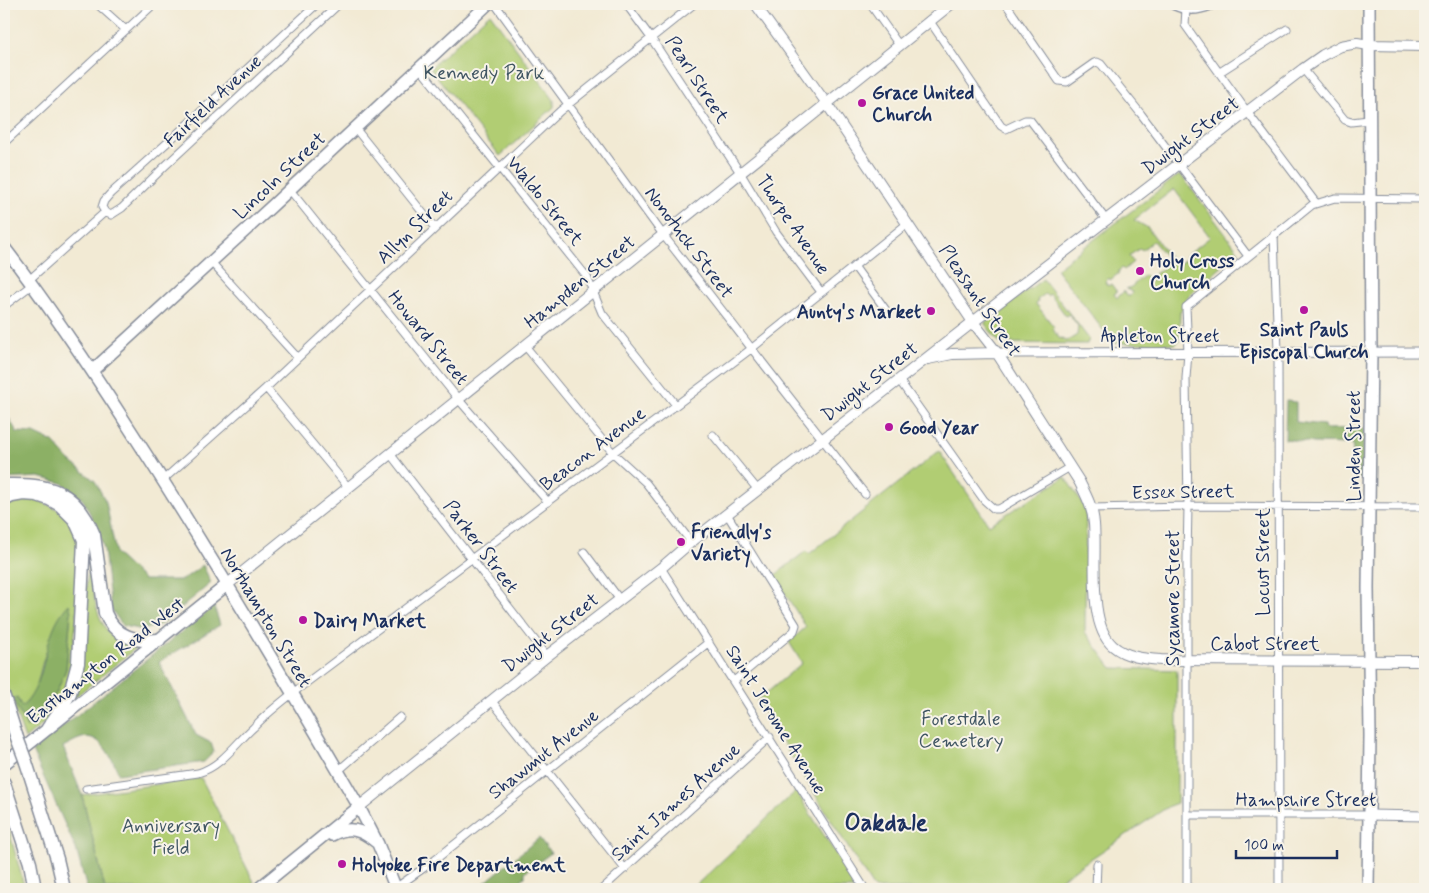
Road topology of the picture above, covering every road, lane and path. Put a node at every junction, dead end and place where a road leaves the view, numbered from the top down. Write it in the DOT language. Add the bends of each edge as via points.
graph roads {
  1 [pos="97,4"];
  2 [pos="154,4"];
  3 [pos="317,4"];
  4 [pos="339,4"];
  5 [pos="488,4"];
  6 [pos="495,4"];
  7 [pos="626,4"];
  8 [pos="694,4"];
  9 [pos="755,4"];
  10 [pos="870,4"];
  11 [pos="951,4"];
  12 [pos="1006,4"];
  13 [pos="1210,4"];
  14 [pos="1369,4"];
  15 [pos="1180,6"];
  16 [pos="930,20"];
  17 [pos="1287,29"];
  18 [pos="126,30"];
  19 [pos="651,38"];
  20 [pos="899,45"];
  21 [pos="1369,46"];
  22 [pos="1425,46"];
  23 [pos="419,67"];
  24 [pos="1303,69"];
  25 [pos="1220,72"];
  26 [pos="827,104"];
  27 [pos="568,105"];
  28 [pos="1248,113"];
  29 [pos="1369,120"];
  30 [pos="355,128"];
  31 [pos="4,143"];
  32 [pos="1179,165"];
  33 [pos="499,167"];
  34 [pos="741,174"];
  35 [pos="290,190"];
  36 [pos="1369,198"];
  37 [pos="1425,198"];
  38 [pos="1316,203"];
  39 [pos="105,212"];
  40 [pos="1107,221"];
  41 [pos="908,223"];
  42 [pos="435,228"];
  43 [pos="1274,234"];
  44 [pos="664,236"];
  45 [pos="4,247"];
  46 [pos="1248,256"];
  47 [pos="211,262"];
  48 [pos="854,266"];
  49 [pos="31,282"];
  50 [pos="371,290"];
  51 [pos="593,292"];
  52 [pos="821,292"];
  53 [pos="4,306"];
  54 [pos="888,313"];
  55 [pos="973,322"];
  56 [pos="526,347"];
  57 [pos="751,349"];
  58 [pos="1278,352"];
  59 [pos="1425,352"];
  60 [pos="997,353"];
  61 [pos="1188,353"];
  62 [pos="1371,353"];
  63 [pos="297,357"];
  64 [pos="926,360"];
  65 [pos="92,371"];
  66 [pos="899,380"];
  67 [pos="266,388"];
  68 [pos="459,400"];
  69 [pos="676,405"];
  70 [pos="713,435"];
  71 [pos="823,439"];
  72 [pos="614,453"];
  73 [pos="391,455"];
  74 [pos="1070,466"];
  75 [pos="163,480"];
  76 [pos="4,485"];
  77 [pos="349,488"];
  78 [pos="758,490"];
  79 [pos="865,494"];
  80 [pos="4,500"];
  81 [pos="548,502"];
  82 [pos="1188,506"];
  83 [pos="1278,507"];
  84 [pos="1370,507"];
  85 [pos="1425,507"];
  86 [pos="1091,508"];
  87 [pos="727,514"];
  88 [pos="691,542"];
  89 [pos="584,552"];
  90 [pos="472,559"];
  91 [pos="661,568"];
  92 [pos="228,584"];
  93 [pos="620,600"];
  94 [pos="159,640"];
  95 [pos="709,642"];
  96 [pos="1110,642"];
  97 [pos="547,656"];
  98 [pos="1278,660"];
  99 [pos="1369,660"];
  100 [pos="1425,660"];
  101 [pos="1188,662"];
  102 [pos="734,681"];
  103 [pos="292,694"];
  104 [pos="4,696"];
  105 [pos="492,700"];
  106 [pos="4,711"];
  107 [pos="400,717"];
  108 [pos="48,728"];
  109 [pos="16,735"];
  110 [pos="770,737"];
  111 [pos="4,764"];
  112 [pos="338,771"];
  113 [pos="547,771"];
  114 [pos="4,783"];
  115 [pos="86,789"];
  116 [pos="359,807"];
  117 [pos="1187,815"];
  118 [pos="1278,815"];
  119 [pos="1369,815"];
  120 [pos="1425,816"];
  121 [pos="317,842"];
  122 [pos="378,844"];
  123 [pos="1097,864"];
  124 [pos="625,869"];
  125 [pos="35,889"];
  126 [pos="64,889"];
  127 [pos="258,889"];
  128 [pos="395,889"];
  129 [pos="602,889"];
  130 [pos="865,889"];
  131 [pos="1096,889"];
  132 [pos="1187,889"];
  133 [pos="1279,889"];
  134 [pos="1368,889"];
  1 -- 18 [label="street"];
  2 -- 18 [label="street"];
  3 -- 39 [label="street, Fairfield Avenue" via="110,194 102,207"];
  4 -- 39 [label="street, Fairfield Avenue" via="122,208 111,215"];
  5 -- 23 [label="main road, Lincoln Street"];
  6 -- 27 [label="street, Nonotuck Street"];
  7 -- 19 [label="street, Pearl Street"];
  8 -- 19 [label="street, Allyn Street"];
  9 -- 26 [label="street, Pleasant Street"];
  10 -- 20 [label="street"];
  11 -- 16 [label="main road, Hampden Street"];
  12 -- 32 [label="street" via="1059,82 1067,82 1094,63 1101,64"];
  13 -- 15 [label="main road"];
  14 -- 21 [label="main road, Linden Street"];
  15 -- 25 [label="street" via="1185,24"];
  16 -- 20 [label="main road, Hampden Street"];
  16 -- 40 [label="street" via="1000,126 1006,129 1030,120"];
  17 -- 25 [label="street"];
  18 -- 31 [label="street"];
  19 -- 27 [label="street, Allyn Street"];
  19 -- 34 [label="street, Pearl Street"];
  20 -- 26 [label="main road, Hampden Street"];
  21 -- 22 [label="main road, Dwight Street"];
  21 -- 24 [label="main road, Dwight Street" via="1357,43 1341,46"];
  21 -- 29 [label="main road, Linden Street"];
  23 -- 30 [label="main road, Lincoln Street"];
  23 -- 33 [label="street, Waldo Street"];
  24 -- 28 [label="main road, Dwight Street"];
  24 -- 29 [label="street" via="1345,120"];
  25 -- 28 [label="street"];
  26 -- 34 [label="main road, Hampden Street"];
  26 -- 41 [label="main road, Pleasant Street"];
  27 -- 33 [label="street, Allyn Street"];
  27 -- 44 [label="street, Nonotuck Street"];
  28 -- 32 [label="main road, Dwight Street"];
  28 -- 38 [label="street"];
  29 -- 36 [label="main road, Linden Street"];
  30 -- 35 [label="main road, Lincoln Street"];
  30 -- 42 [label="street"];
  32 -- 40 [label="main road, Dwight Street"];
  32 -- 46 [label="street"];
  33 -- 42 [label="street, Allyn Street"];
  33 -- 51 [label="street, Waldo Street" via="587,277"];
  34 -- 44 [label="main road, Hampden Street"];
  34 -- 52 [label="street, Thorpe Avenue" via="776,232"];
  35 -- 47 [label="main road, Lincoln Street"];
  35 -- 50 [label="street, Howard Street"];
  36 -- 37 [label="street"];
  36 -- 38 [label="street" via="1335,198"];
  36 -- 62 [label="main road, Linden Street"];
  38 -- 43 [label="street"];
  39 -- 49 [label="street, Fairfield Avenue"];
  40 -- 55 [label="main road, Dwight Street"];
  41 -- 48 [label="street, Beacon Avenue"];
  41 -- 55 [label="main road, Pleasant Street"];
  42 -- 50 [label="street, Allyn Street"];
  43 -- 46 [label="street"];
  43 -- 58 [label="street, Locust Street"];
  44 -- 51 [label="main road, Hampden Street"];
  44 -- 57 [label="street, Nonotuck Street"];
  45 -- 49 [label="main road, Northampton Street"];
  46 -- 61 [label="street, Sycamore Street" via="1186,308"];
  47 -- 63 [label="street"];
  47 -- 65 [label="main road, Lincoln Street"];
  48 -- 52 [label="street, Beacon Avenue"];
  48 -- 54 [label="street"];
  49 -- 53 [label="street, Fairfield Avenue"];
  49 -- 65 [label="main road, Northampton Street"];
  50 -- 63 [label="street, Allyn Street"];
  50 -- 68 [label="street, Howard Street"];
  51 -- 56 [label="main road, Hampden Street"];
  51 -- 69 [label="street, Waldo Street" via="602,313"];
  52 -- 57 [label="street, Beacon Avenue"];
  55 -- 60 [label="main road, Pleasant Street"];
  55 -- 64 [label="main road, Dwight Street"];
  56 -- 68 [label="main road, Hampden Street"];
  56 -- 72 [label="street"];
  57 -- 69 [label="street, Beacon Avenue"];
  57 -- 71 [label="street, Nonotuck Street"];
  58 -- 61 [label="street, Appleton Street"];
  58 -- 62 [label="street, Appleton Street"];
  58 -- 83 [label="street, Locust Street"];
  59 -- 62 [label="street, Appleton Street"];
  60 -- 61 [label="street, Appleton Street"];
  60 -- 64 [label="main road, Appleton Street" via="952,354"];
  60 -- 74 [label="main road, Pleasant Street"];
  61 -- 82 [label="street, Sycamore Street"];
  62 -- 84 [label="main road, Linden Street"];
  63 -- 67 [label="street, Allyn Street"];
  64 -- 66 [label="main road, Dwight Street"];
  65 -- 75 [label="main road, Northampton Street"];
  66 -- 71 [label="main road, Dwight Street"];
  66 -- 74 [label="street" via="984,500 994,509"];
  67 -- 75 [label="street, Allyn Street"];
  67 -- 77 [label="street"];
  68 -- 73 [label="main road, Hampden Street"];
  68 -- 81 [label="street, Howard Street"];
  69 -- 72 [label="street, Beacon Avenue"];
  70 -- 78 [label="street"];
  71 -- 78 [label="main road, Dwight Street"];
  71 -- 79 [label="street, Nonotuck Street"];
  72 -- 81 [label="street, Beacon Avenue"];
  72 -- 88 [label="street" via="646,483"];
  73 -- 77 [label="main road, Hampden Street"];
  73 -- 90 [label="street, Parker Street"];
  74 -- 86 [label="main road, Pleasant Street"];
  75 -- 92 [label="main road, Northampton Street"];
  76 -- 94 [label="highway" via="42,486 62,493 77,506 94,535 109,622 130,639"];
  77 -- 92 [label="main road, Hampden Street"];
  78 -- 87 [label="main road, Dwight Street"];
  80 -- 108 [label="highway" via="24,494 49,499 75,520 84,540 78,663 70,694"];
  81 -- 90 [label="street, Beacon Avenue"];
  82 -- 83 [label="street, Essex Street"];
  82 -- 86 [label="street, Essex Street"];
  82 -- 101 [label="street, Sycamore Street"];
  83 -- 84 [label="street, Essex Street"];
  83 -- 98 [label="street, Locust Street"];
  84 -- 85 [label="street, Essex Street"];
  84 -- 99 [label="main road, Linden Street"];
  86 -- 96 [label="main road, Pleasant Street" via="1096,607 1101,631"];
  87 -- 88 [label="main road, Dwight Street"];
  87 -- 102 [label="street" via="796,625 794,631"];
  88 -- 91 [label="main road, Dwight Street"];
  89 -- 93 [label="street"];
  90 -- 97 [label="street, Parker Street"];
  90 -- 103 [label="street, Beacon Avenue"];
  91 -- 93 [label="main road, Dwight Street"];
  91 -- 95 [label="street, Saint Jerome Avenue"];
  92 -- 94 [label="main road, Easthampton Road West"];
  92 -- 103 [label="main road, Northampton Street"];
  93 -- 97 [label="main road, Dwight Street"];
  94 -- 108 [label="main road, Easthampton Road West"];
  95 -- 102 [label="street, Saint Jerome Avenue"];
  95 -- 113 [label="street, Shawmut Avenue"];
  96 -- 101 [label="main road, Cabot Street" via="1125,653 1144,659"];
  97 -- 105 [label="main road, Dwight Street"];
  98 -- 99 [label="main road, Cabot Street"];
  98 -- 101 [label="main road, Cabot Street"];
  98 -- 118 [label="street, Locust Street"];
  99 -- 100 [label="main road, Cabot Street"];
  99 -- 119 [label="main road, Linden Street"];
  101 -- 117 [label="street, Sycamore Street"];
  102 -- 110 [label="street, Saint Jerome Avenue"];
  103 -- 112 [label="main road, Northampton Street"];
  103 -- 115 [label="street, Beacon Avenue" via="207,770"];
  104 -- 109 [label="highway"];
  105 -- 113 [label="street"];
  105 -- 116 [label="main road, Dwight Street"];
  106 -- 109 [label="highway"];
  107 -- 112 [label="street"];
  108 -- 111 [label="main road, Easthampton Road West"];
  109 -- 126 [label="highway, bridge" via="55,850"];
  110 -- 124 [label="street, Saint James Avenue"];
  110 -- 130 [label="street, Saint Jerome Avenue"];
  112 -- 116 [label="main road, Northampton Street"];
  113 -- 124 [label="street"];
  113 -- 128 [label="street, Shawmut Avenue"];
  114 -- 125 [label="highway"];
  116 -- 121 [label="main road"];
  116 -- 122 [label="main road, Northampton Street"];
  117 -- 118 [label="street, Hampshire Street"];
  117 -- 132 [label="street, Sycamore Street"];
  118 -- 119 [label="street, Hampshire Street"];
  118 -- 133 [label="street, Locust Street"];
  119 -- 120 [label="street, Hampshire Street"];
  119 -- 134 [label="main road, Linden Street"];
  121 -- 122 [label="main road" via="345,829 362,832"];
  121 -- 127 [label="main road"];
  122 -- 128 [label="main road, Northampton Street"];
  123 -- 131 [label="street"];
  124 -- 129 [label="street, Saint James Avenue"];
}
